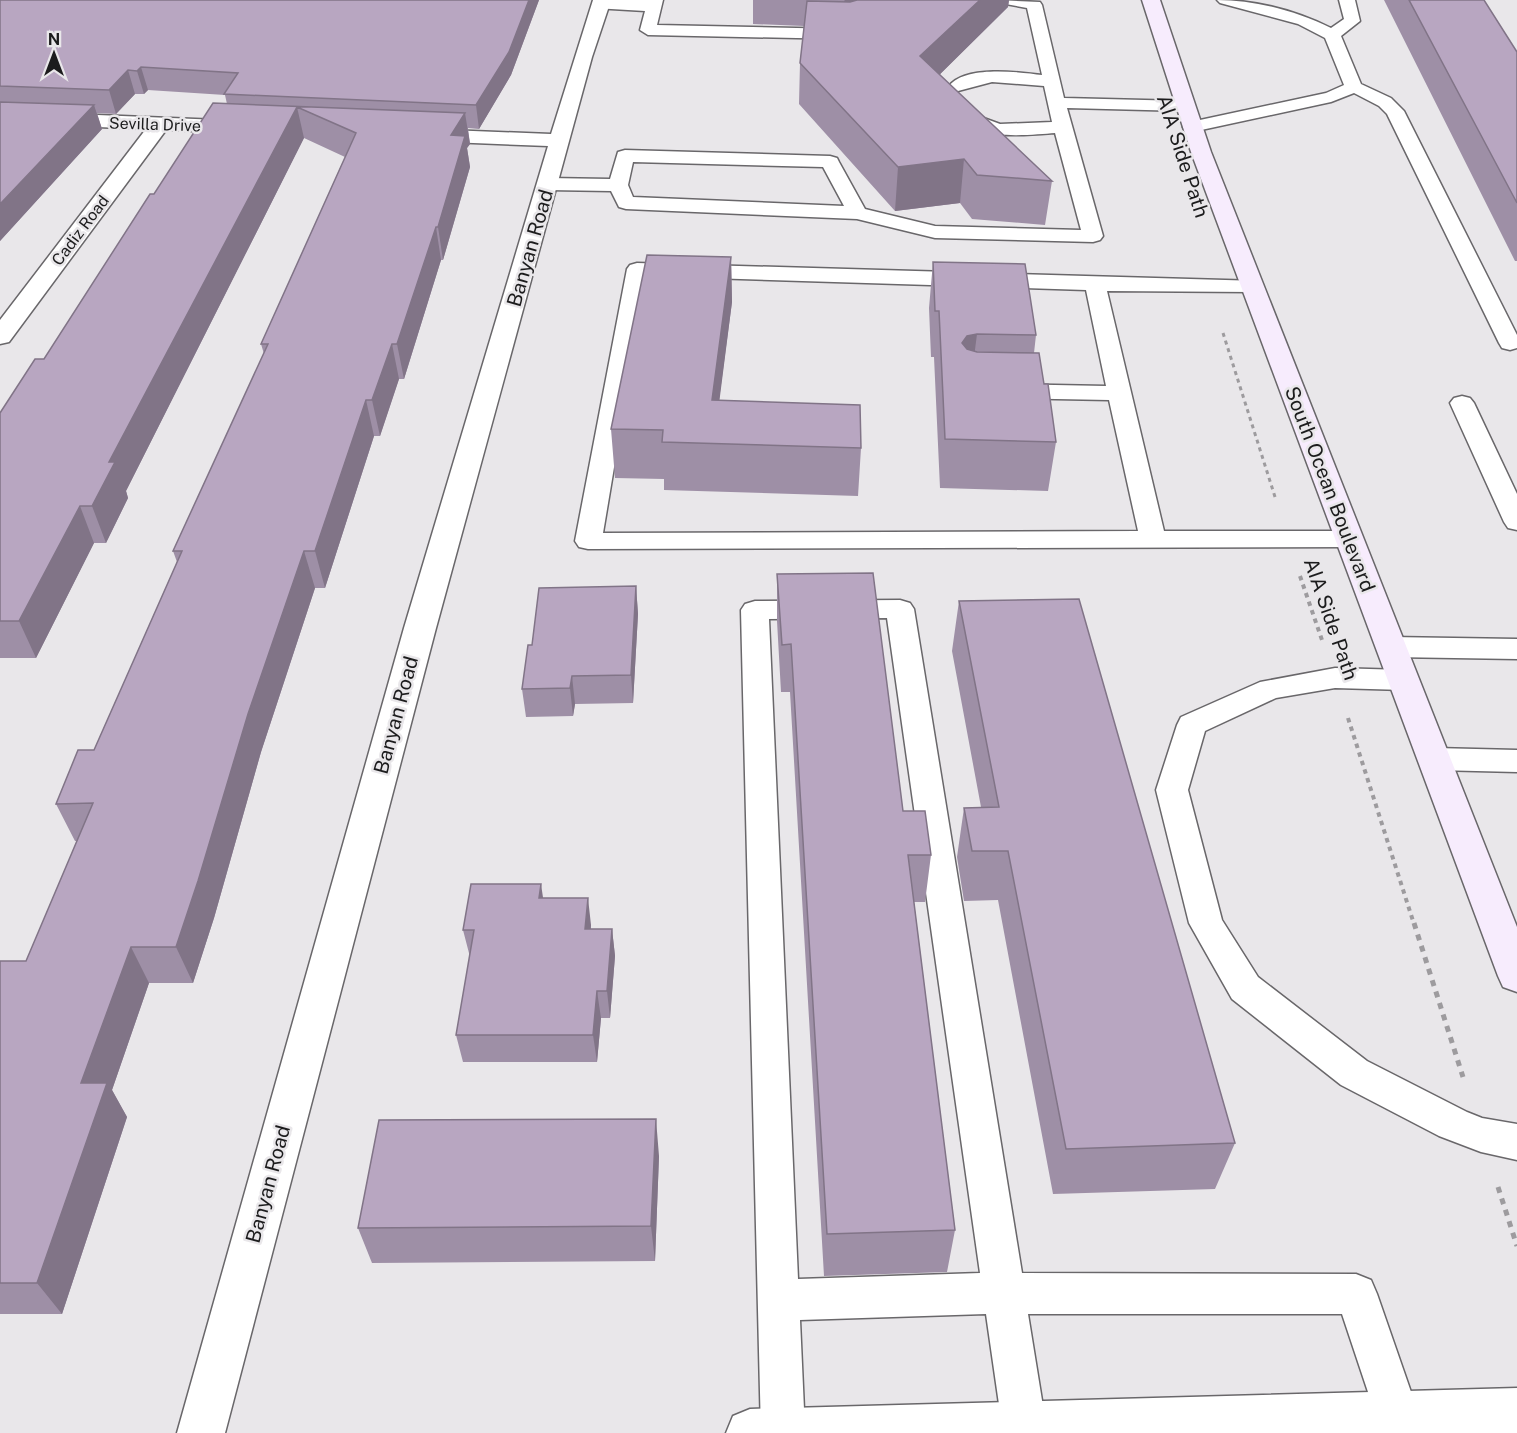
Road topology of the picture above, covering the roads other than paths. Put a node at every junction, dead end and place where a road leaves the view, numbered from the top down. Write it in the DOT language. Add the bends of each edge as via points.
graph roads {
  1 [pos="1005,0"];
  2 [pos="1151,0"];
  3 [pos="1225,0"];
  4 [pos="1347,0"];
  5 [pos="601,3"];
  6 [pos="654,3"];
  7 [pos="856,27"];
  8 [pos="1332,35"];
  9 [pos="1052,82"];
  10 [pos="958,86"];
  11 [pos="1354,87"];
  12 [pos="1058,103"];
  13 [pos="0,117"];
  14 [pos="964,117"];
  15 [pos="1189,117"];
  16 [pos="160,124"];
  17 [pos="1062,127"];
  18 [pos="268,129"];
  19 [pos="399,134"];
  20 [pos="561,140"];
  21 [pos="548,184"];
  22 [pos="618,185"];
  23 [pos="857,213"];
  24 [pos="1095,284"];
  25 [pos="1252,286"];
  26 [pos="0,337"];
  27 [pos="1510,343"];
  28 [pos="982,390"];
  29 [pos="1120,393"];
  30 [pos="1462,403"];
  31 [pos="1517,522"];
  32 [pos="1349,539"];
  33 [pos="1153,540"];
  34 [pos="1391,647"];
  35 [pos="1517,649"];
  36 [pos="1404,680"];
  37 [pos="1435,759"];
  38 [pos="1517,761"];
  39 [pos="1517,976"];
  40 [pos="1517,1142"];
  41 [pos="1004,1293"];
  42 [pos="778,1300"];
  43 [pos="1517,1412"];
  44 [pos="1397,1415"];
  45 [pos="1024,1425"];
  46 [pos="766,1432"];
  47 [pos="201,1433"];
  1 -- 9 [label="lane" via="1034,5"];
  2 -- 15 [label="main road, South Ocean Boulevard"];
  3 -- 8 [label="lane" via="1304,21"];
  4 -- 8 [label="lane" via="1352,21"];
  5 -- 6 [label="lane"];
  5 -- 20 [label="street, Banyan Road"];
  6 -- 7 [label="lane" via="648,30 848,34"];
  8 -- 11 [label="lane"];
  9 -- 10 [label="lane" via="973,77"];
  9 -- 12 [label="lane"];
  11 -- 15 [label="lane" via="1331,97"];
  11 -- 27 [label="lane" via="1395,111"];
  12 -- 15 [label="lane"];
  12 -- 17 [label="lane"];
  13 -- 16 [label="street, Sevilla Drive"];
  14 -- 17 [label="lane" via="992,130"];
  15 -- 25 [label="main road, South Ocean Boulevard"];
  16 -- 18 [label="street, Sevilla Drive"];
  16 -- 26 [label="street, Cadiz Road"];
  17 -- 23 [label="lane" via="1093,236 935,232"];
  19 -- 20 [label="street"];
  20 -- 21 [label="street, Banyan Road"];
  21 -- 22 [label="lane"];
  21 -- 47 [label="street, Banyan Road" via="420,628"];
  22 -- 23 [label="lane" via="626,203"];
  22 -- 23 [label="lane" via="625,156 830,162"];
  24 -- 25 [label="lane"];
  24 -- 29 [label="lane"];
  24 -- 33 [label="lane" via="637,269 588,541"];
  25 -- 32 [label="main road, South Ocean Boulevard"];
  28 -- 29 [label="lane"];
  29 -- 33 [label="lane"];
  30 -- 31 [label="lane"];
  32 -- 33 [label="lane"];
  32 -- 34 [label="main road, South Ocean Boulevard"];
  34 -- 35 [label="lane"];
  34 -- 36 [label="main road, South Ocean Boulevard"];
  36 -- 37 [label="main road, South Ocean Boulevard"];
  36 -- 40 [label="lane" via="1335,678 1270,689 1192,725 1172,790 1206,923 1245,988 1354,1073 1453,1124"];
  37 -- 38 [label="lane"];
  37 -- 39 [label="main road, South Ocean Boulevard"];
  41 -- 42 [label="lane"];
  41 -- 42 [label="lane" via="900,609 755,610"];
  41 -- 44 [label="lane" via="1356,1294"];
  41 -- 45 [label="lane"];
  42 -- 46 [label="lane"];
  43 -- 44 [label="street"];
  44 -- 45 [label="street"];
  45 -- 46 [label="street"];
}
